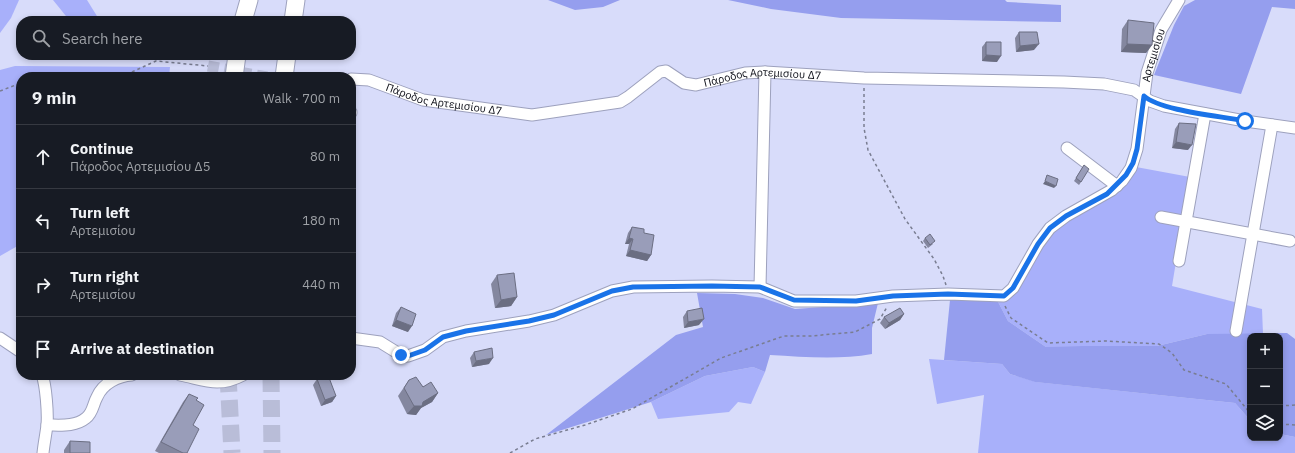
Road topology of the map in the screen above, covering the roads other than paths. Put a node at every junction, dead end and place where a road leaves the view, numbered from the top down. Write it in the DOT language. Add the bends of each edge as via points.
graph roads {
  1 [pos="249,0"];
  2 [pos="296,0"];
  3 [pos="1179,0"];
  4 [pos="244,16"];
  5 [pos="294,16"];
  6 [pos="236,60"];
  7 [pos="286,60"];
  8 [pos="235,72"];
  9 [pos="285,72"];
  10 [pos="765,72"];
  11 [pos="356,79"];
  12 [pos="1144,96"];
  13 [pos="1205,114"];
  14 [pos="1272,125"];
  15 [pos="1295,128"];
  16 [pos="1067,148"];
  17 [pos="1117,186"];
  18 [pos="1161,217"];
  19 [pos="1187,222"];
  20 [pos="1252,234"];
  21 [pos="1290,241"];
  22 [pos="1179,261"];
  23 [pos="760,287"];
  24 [pos="1236,331"];
  25 [pos="0,338"];
  26 [pos="356,339"];
  27 [pos="16,349"];
  28 [pos="43,380"];
  29 [pos="113,380"];
  30 [pos="202,380"];
  31 [pos="230,380"];
  32 [pos="47,425"];
  33 [pos="43,453"];
  1 -- 4 [label="highway"];
  2 -- 5 [label="highway"];
  3 -- 12 [label="street, Αρτεμισίου" via="1161,30 1147,73"];
  6 -- 8 [label="highway"];
  7 -- 9 [label="highway"];
  10 -- 11 [label="street, Πάροδος Αρτεμισίου Δ7" via="745,73 696,85 684,83 666,72 660,72 620,102 532,115 424,100 368,80"];
  10 -- 12 [label="street, Πάροδος Αρτεμισίου Δ7" via="864,78 1104,84 1130,89"];
  10 -- 23 [label="street"];
  12 -- 13 [label="street, Πάροδος Αρτεμισίου Δ7" via="1164,106"];
  12 -- 17 [label="street, Αρτεμισίου" via="1133,163"];
  13 -- 14 [label="street, Πάροδος Αρτεμισίου Δ7"];
  13 -- 19 [label="street"];
  14 -- 15 [label="street, Πάροδος Αρτεμισίου Δ7"];
  14 -- 20 [label="street"];
  16 -- 17 [label="street"];
  17 -- 23 [label="street, Αρτεμισίου" via="1052,226 1038,244 1013,288 1000,296 948,294 893,296 856,301 794,300"];
  18 -- 19 [label="street"];
  19 -- 20 [label="street"];
  19 -- 22 [label="street"];
  20 -- 21 [label="street"];
  20 -- 24 [label="street"];
  23 -- 26 [label="street" via="633,287 612,291 554,315 443,337 425,350 408,356 401,355 380,342"];
  25 -- 27 [label="street"];
  28 -- 32 [label="street"];
  29 -- 32 [label="street" via="103,388 86,418 67,425"];
  30 -- 31 [label="street" via="223,383"];
  32 -- 33 [label="street"];
}
